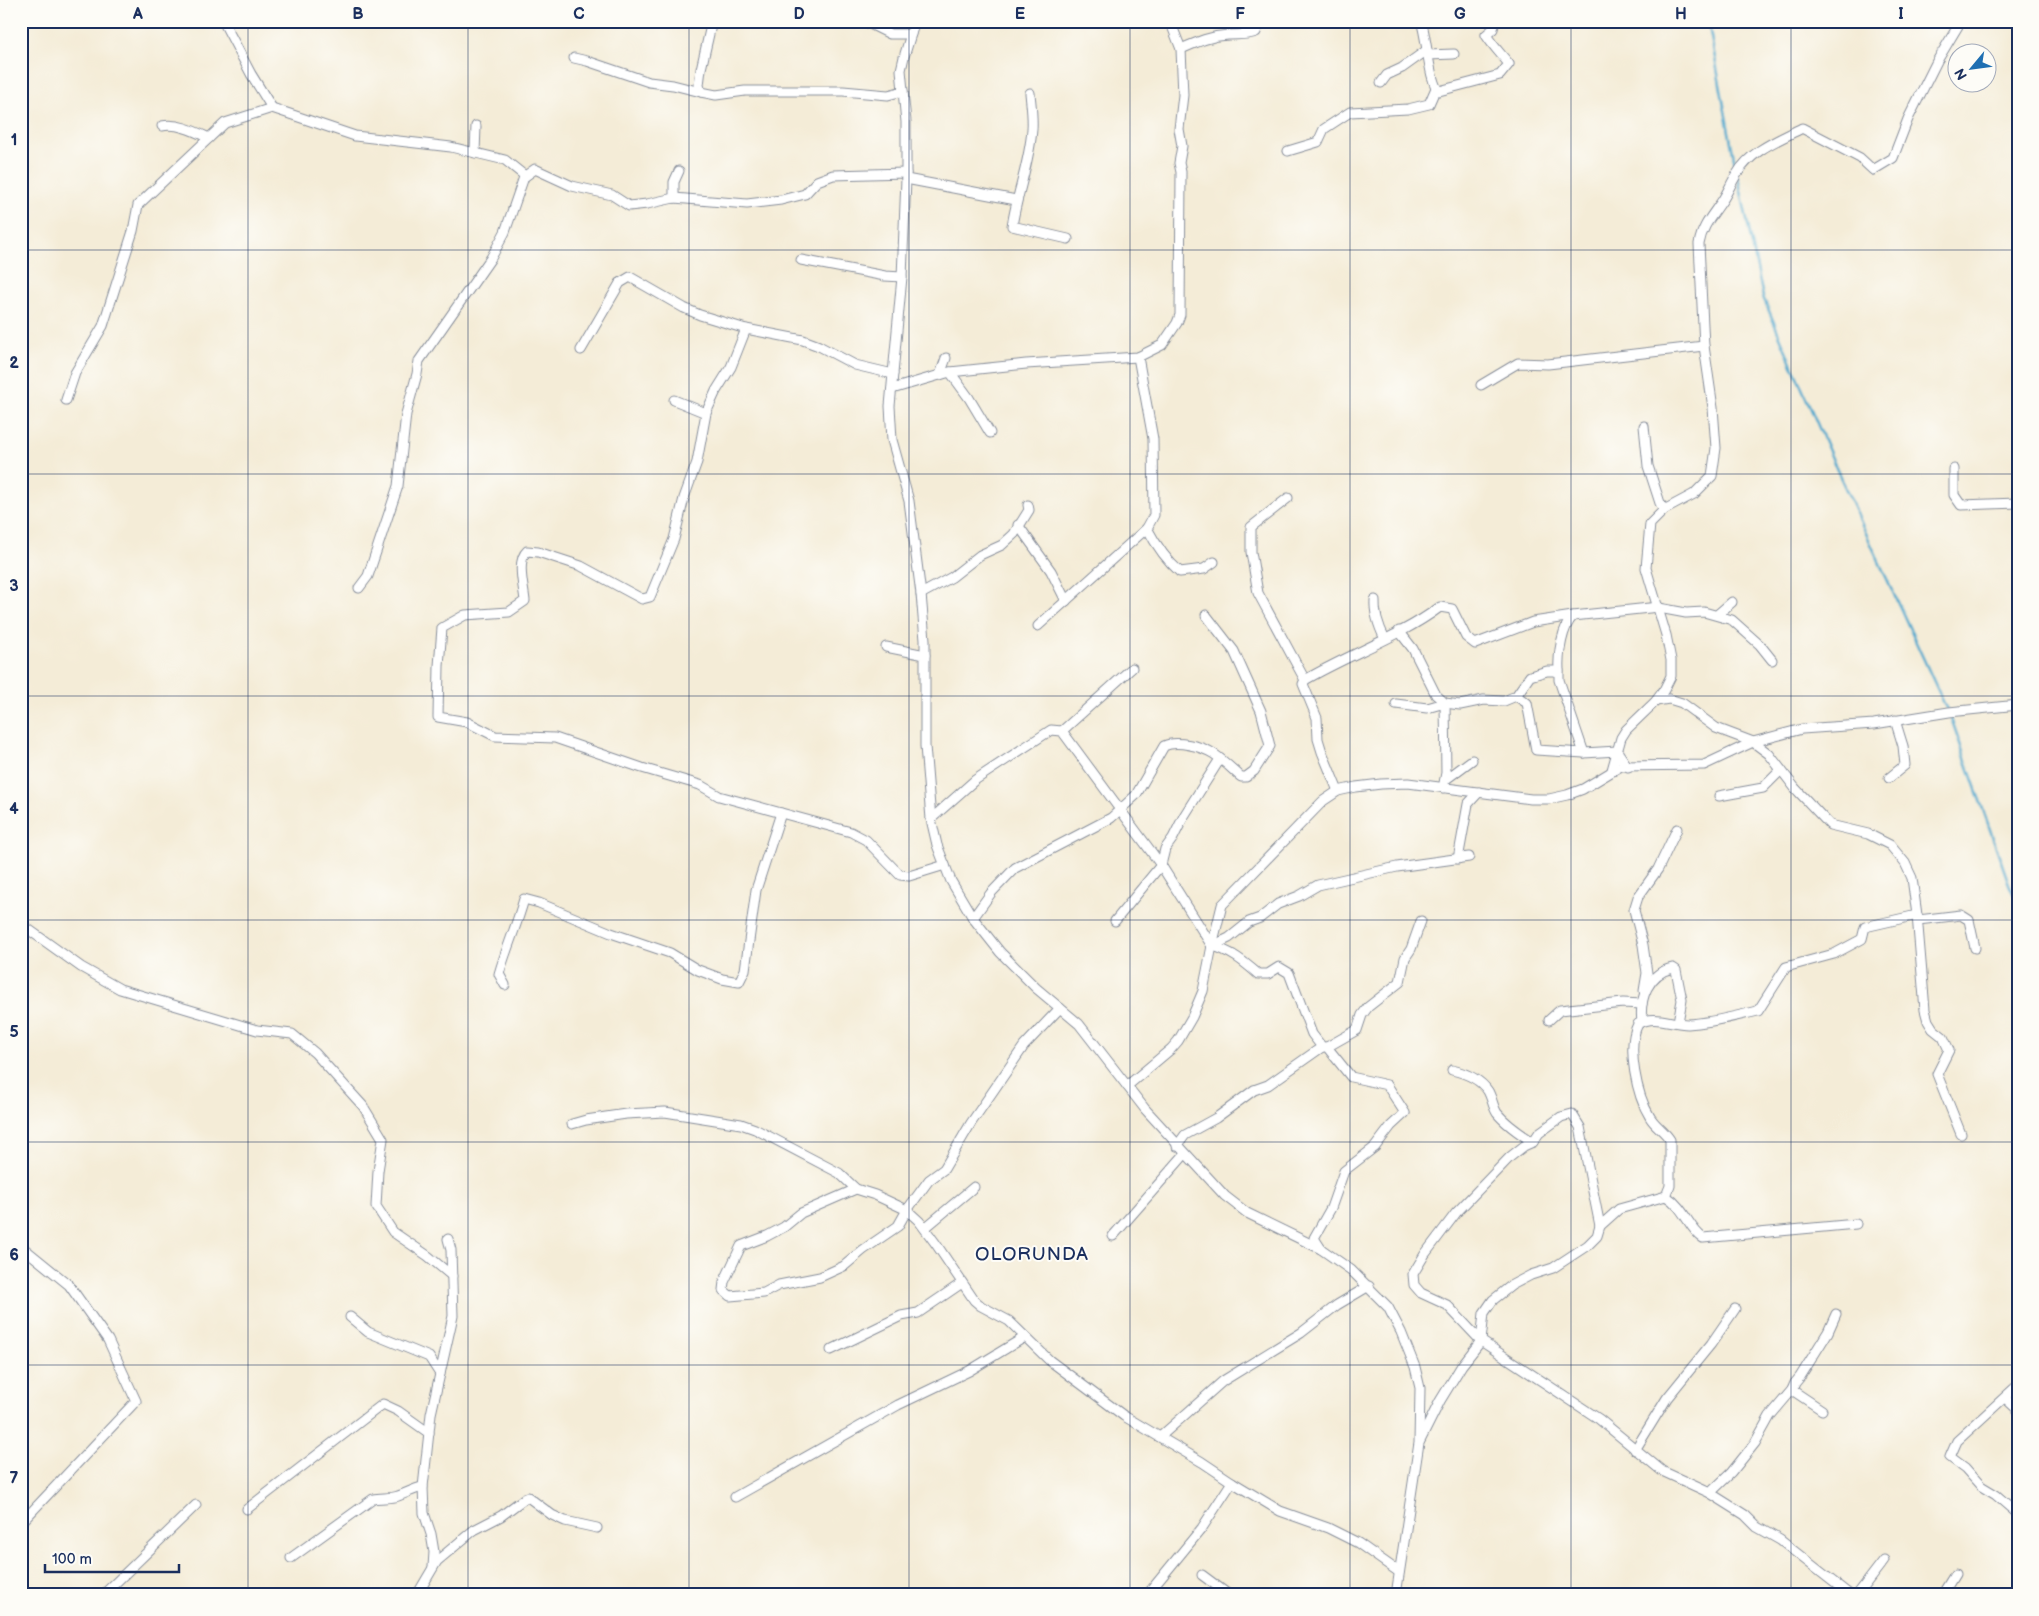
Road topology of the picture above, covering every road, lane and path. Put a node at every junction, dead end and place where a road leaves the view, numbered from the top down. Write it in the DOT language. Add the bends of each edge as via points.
graph roads {
  1 [pos="223,21"];
  2 [pos="712,21"];
  3 [pos="864,21"];
  4 [pos="915,21"];
  5 [pos="1170,21"];
  6 [pos="1260,21"];
  7 [pos="1422,21"];
  8 [pos="1495,21"];
  9 [pos="1961,21"];
  10 [pos="911,34"];
  11 [pos="1181,49"];
  12 [pos="1428,53"];
  13 [pos="1454,54"];
  14 [pos="574,58"];
  15 [pos="1381,84"];
  16 [pos="1436,88"];
  17 [pos="903,91"];
  18 [pos="701,92"];
  19 [pos="1030,94"];
  20 [pos="272,108"];
  21 [pos="162,126"];
  22 [pos="476,126"];
  23 [pos="209,138"];
  24 [pos="1288,151"];
  25 [pos="475,153"];
  26 [pos="678,170"];
  27 [pos="525,176"];
  28 [pos="906,176"];
  29 [pos="674,198"];
  30 [pos="1016,200"];
  31 [pos="1068,239"];
  32 [pos="801,260"];
  33 [pos="902,277"];
  34 [pos="746,329"];
  35 [pos="1704,346"];
  36 [pos="581,350"];
  37 [pos="1138,357"];
  38 [pos="946,358"];
  39 [pos="950,372"];
  40 [pos="893,374"];
  41 [pos="940,375"];
  42 [pos="1481,385"];
  43 [pos="892,389"];
  44 [pos="66,400"];
  45 [pos="674,400"];
  46 [pos="706,413"];
  47 [pos="1644,426"];
  48 [pos="990,433"];
  49 [pos="1954,469"];
  50 [pos="1288,498"];
  51 [pos="2018,503"];
  52 [pos="1028,505"];
  53 [pos="1664,510"];
  54 [pos="1018,525"];
  55 [pos="1147,528"];
  56 [pos="1214,562"];
  57 [pos="360,588"];
  58 [pos="921,594"];
  59 [pos="1375,600"];
  60 [pos="1066,601"];
  61 [pos="1732,602"];
  62 [pos="1659,608"];
  63 [pos="1206,615"];
  64 [pos="1573,616"];
  65 [pos="1718,616"];
  66 [pos="1038,626"];
  67 [pos="1399,631"];
  68 [pos="1385,639"];
  69 [pos="886,647"];
  70 [pos="925,655"];
  71 [pos="1772,660"];
  72 [pos="1132,668"];
  73 [pos="1558,670"];
  74 [pos="1305,680"];
  75 [pos="1516,696"];
  76 [pos="1656,701"];
  77 [pos="1445,703"];
  78 [pos="1396,704"];
  79 [pos="2018,705"];
  80 [pos="1895,720"];
  81 [pos="1062,731"];
  82 [pos="1753,742"];
  83 [pos="1617,751"];
  84 [pos="1584,753"];
  85 [pos="1220,759"];
  86 [pos="1472,760"];
  87 [pos="1628,767"];
  88 [pos="1612,770"];
  89 [pos="1781,770"];
  90 [pos="1889,778"];
  91 [pos="1444,784"];
  92 [pos="1338,791"];
  93 [pos="1479,792"];
  94 [pos="1719,796"];
  95 [pos="1120,810"];
  96 [pos="781,813"];
  97 [pos="931,819"];
  98 [pos="1677,830"];
  99 [pos="1469,858"];
  100 [pos="1458,859"];
  101 [pos="945,865"];
  102 [pos="1161,865"];
  103 [pos="1917,917"];
  104 [pos="973,918"];
  105 [pos="1420,921"];
  106 [pos="1115,922"];
  107 [pos="21,924"];
  108 [pos="1212,946"];
  109 [pos="1975,948"];
  110 [pos="505,985"];
  111 [pos="1644,991"];
  112 [pos="1642,1004"];
  113 [pos="1060,1008"];
  114 [pos="1550,1020"];
  115 [pos="1642,1022"];
  116 [pos="1678,1022"];
  117 [pos="1324,1047"];
  118 [pos="1452,1070"];
  119 [pos="1127,1086"];
  120 [pos="572,1124"];
  121 [pos="1961,1134"];
  122 [pos="1533,1142"];
  123 [pos="1177,1146"];
  124 [pos="1185,1154"];
  125 [pos="974,1187"];
  126 [pos="856,1189"];
  127 [pos="1666,1196"];
  128 [pos="907,1210"];
  129 [pos="1856,1224"];
  130 [pos="1600,1226"];
  131 [pos="924,1228"];
  132 [pos="1113,1236"];
  133 [pos="448,1239"];
  134 [pos="21,1246"];
  135 [pos="1321,1249"];
  136 [pos="452,1276"];
  137 [pos="962,1283"];
  138 [pos="1369,1286"];
  139 [pos="1735,1309"];
  140 [pos="1836,1314"];
  141 [pos="350,1317"];
  142 [pos="1025,1337"];
  143 [pos="1482,1341"];
  144 [pos="831,1350"];
  145 [pos="440,1374"];
  146 [pos="2018,1385"];
  147 [pos="1792,1390"];
  148 [pos="2005,1398"];
  149 [pos="1822,1410"];
  150 [pos="2018,1410"];
  151 [pos="429,1433"];
  152 [pos="1160,1437"];
  153 [pos="1419,1443"];
  154 [pos="1635,1450"];
  155 [pos="1232,1482"];
  156 [pos="422,1488"];
  157 [pos="1710,1493"];
  158 [pos="735,1497"];
  159 [pos="196,1506"];
  160 [pos="247,1509"];
  161 [pos="2018,1514"];
  162 [pos="21,1523"];
  163 [pos="597,1528"];
  164 [pos="292,1558"];
  165 [pos="1884,1560"];
  166 [pos="434,1567"];
  167 [pos="1400,1572"];
  168 [pos="1955,1574"];
  169 [pos="1202,1575"];
  170 [pos="103,1595"];
  171 [pos="417,1595"];
  172 [pos="1147,1595"];
  173 [pos="1229,1595"];
  174 [pos="1396,1595"];
  175 [pos="1850,1595"];
  176 [pos="1857,1595"];
  177 [pos="1942,1595"];
  1 -- 20 [label="street"];
  2 -- 18 [label="street" via="701,69"];
  3 -- 10 [label="street" via="890,34"];
  4 -- 10 [label="street"];
  5 -- 11 [label="street"];
  6 -- 11 [label="street" via="1256,32 1246,36 1230,34 1203,38"];
  7 -- 12 [label="street"];
  8 -- 16 [label="street" via="1493,29 1486,35 1508,64 1500,75 1446,90"];
  9 -- 35 [label="street" via="1937,61 1893,158 1873,170 1860,158 1802,128 1760,150 1737,172 1726,196 1701,230 1698,244"];
  10 -- 17 [label="street" via="901,70"];
  11 -- 37 [label="street" via="1180,314 1162,345"];
  12 -- 13 [label="street"];
  12 -- 15 [label="street" via="1387,75"];
  12 -- 16 [label="street"];
  14 -- 18 [label="street" via="649,82"];
  16 -- 24 [label="street" via="1429,104 1408,109 1350,112 1324,129 1318,142"];
  17 -- 18 [label="street" via="888,95 843,91 744,91 716,95"];
  17 -- 28 [label="street"];
  19 -- 30 [label="street" via="1032,129"];
  20 -- 23 [label="street" via="225,123"];
  20 -- 25 [label="street" via="355,136 451,147"];
  21 -- 23 [label="street" via="191,130"];
  22 -- 25 [label="street"];
  23 -- 44 [label="street" via="138,204 103,326 75,373"];
  25 -- 27 [label="street" via="505,160"];
  26 -- 29 [label="street"];
  27 -- 29 [label="street" via="535,169 572,186 612,195 629,206"];
  27 -- 57 [label="street" via="505,232 491,258 419,360 406,414 398,486 368,576"];
  28 -- 29 [label="street" via="833,175 817,181 805,194 747,204"];
  28 -- 30 [label="street"];
  28 -- 33 [label="street"];
  30 -- 31 [label="street" via="1012,226"];
  32 -- 33 [label="street"];
  33 -- 40 [label="street"];
  34 -- 36 [label="street" via="684,308 630,277 620,283"];
  34 -- 40 [label="street" via="803,340 855,366"];
  34 -- 46 [label="street" via="731,367"];
  35 -- 42 [label="street" via="1548,364 1518,363"];
  35 -- 53 [label="street" via="1716,448 1712,476 1694,494"];
  37 -- 39 [label="street"];
  37 -- 55 [label="street" via="1153,439 1154,515"];
  38 -- 41 [label="street"];
  39 -- 41 [label="street"];
  39 -- 48 [label="street"];
  40 -- 43 [label="street"];
  41 -- 43 [label="street"];
  43 -- 58 [label="street" via="892,440 909,501"];
  45 -- 46 [label="street"];
  46 -- 96 [label="street" via="697,462 674,539 650,597 637,597 586,568 527,551 522,562 525,602 509,612 465,615 442,628 438,717 467,722 495,736 555,738 700,785 719,796"];
  47 -- 53 [label="street" via="1648,466"];
  49 -- 51 [label="street" via="1954,496 1961,505"];
  50 -- 74 [label="street" via="1251,527 1251,552 1258,593"];
  52 -- 54 [label="street" via="1029,510"];
  53 -- 62 [label="street" via="1650,524 1646,568"];
  54 -- 58 [label="street" via="1002,545 980,555 952,577"];
  54 -- 60 [label="street" via="1051,572"];
  55 -- 56 [label="street" via="1168,562 1180,572 1204,569"];
  55 -- 60 [label="street"];
  58 -- 70 [label="street"];
  59 -- 68 [label="street" via="1374,608"];
  60 -- 66 [label="street"];
  61 -- 65 [label="street"];
  62 -- 64 [label="street"];
  62 -- 65 [label="street"];
  62 -- 76 [label="street" via="1668,644 1671,676"];
  63 -- 85 [label="street" via="1234,651 1261,711 1270,746 1254,771 1246,777"];
  64 -- 67 [label="street" via="1533,622 1475,644 1466,637 1452,609 1440,607"];
  64 -- 73 [label="street" via="1567,622 1558,654"];
  65 -- 71 [label="street" via="1732,620 1747,632"];
  67 -- 68 [label="street"];
  67 -- 77 [label="street" via="1414,649 1436,696"];
  68 -- 74 [label="street"];
  69 -- 70 [label="street"];
  70 -- 97 [label="street"];
  72 -- 81 [label="street"];
  73 -- 75 [label="street" via="1530,676"];
  73 -- 84 [label="street"];
  74 -- 92 [label="street" via="1305,692 1317,718 1318,739"];
  75 -- 77 [label="street" via="1504,701 1484,700 1460,705"];
  75 -- 84 [label="street" via="1527,703 1536,750"];
  76 -- 82 [label="street" via="1682,702 1716,728"];
  76 -- 83 [label="street" via="1626,730"];
  77 -- 78 [label="street" via="1427,708"];
  77 -- 91 [label="street"];
  79 -- 80 [label="street"];
  80 -- 82 [label="street" via="1802,729"];
  80 -- 90 [label="street" via="1904,746 1905,765"];
  81 -- 95 [label="street"];
  81 -- 97 [label="street" via="1051,730 982,775"];
  82 -- 87 [label="street" via="1704,765"];
  82 -- 89 [label="street" via="1769,754"];
  83 -- 84 [label="street"];
  83 -- 87 [label="street"];
  83 -- 88 [label="street"];
  85 -- 95 [label="street" via="1204,749 1175,743 1164,746 1136,796"];
  85 -- 102 [label="street" via="1165,849"];
  86 -- 91 [label="street"];
  87 -- 88 [label="street"];
  88 -- 93 [label="street" via="1583,789 1549,799"];
  89 -- 94 [label="street" via="1762,788"];
  89 -- 103 [label="street" via="1830,825 1868,834 1890,845 1912,878"];
  91 -- 92 [label="street" via="1381,784"];
  91 -- 93 [label="street"];
  92 -- 108 [label="street" via="1316,807 1222,905"];
  93 -- 100 [label="street" via="1468,804"];
  95 -- 102 [label="street"];
  95 -- 104 [label="street" via="1111,818 1016,868 991,892"];
  96 -- 101 [label="street" via="851,832 866,840 900,875 909,876"];
  96 -- 110 [label="street" via="756,890 746,970 739,982 698,970 670,953 611,934 524,899 499,974"];
  97 -- 101 [label="street"];
  98 -- 111 [label="street" via="1658,869 1638,897 1634,910 1647,973"];
  99 -- 100 [label="street"];
  100 -- 108 [label="street" via="1383,870 1318,885 1278,904"];
  101 -- 104 [label="street"];
  102 -- 106 [label="street"];
  102 -- 108 [label="street"];
  103 -- 109 [label="street" via="1961,915 1969,920"];
  103 -- 116 [label="street" via="1865,927 1862,940 1834,954 1786,967 1758,1011 1687,1024"];
  103 -- 121 [label="street" via="1925,1010 1928,1021 1943,1037 1949,1050 1937,1074"];
  104 -- 113 [label="street" via="1000,952"];
  105 -- 117 [label="street" via="1405,958 1400,982 1368,1006 1357,1030"];
  107 -- 136 [label="street" via="81,967 120,989 257,1030 292,1034 363,1106 383,1138 376,1206 393,1232"];
  108 -- 117 [label="street" via="1239,957 1258,974 1268,974 1279,967 1289,973 1312,1034"];
  108 -- 119 [label="street" via="1203,991 1178,1041"];
  111 -- 112 [label="street"];
  111 -- 116 [label="street" via="1653,978 1667,969 1676,970 1682,1000"];
  112 -- 114 [label="street" via="1560,1010"];
  112 -- 115 [label="street"];
  113 -- 119 [label="street" via="1084,1030"];
  113 -- 128 [label="street" via="1024,1046 944,1169 929,1180"];
  115 -- 116 [label="street" via="1648,1019"];
  115 -- 127 [label="street" via="1636,1028 1634,1066 1640,1095 1649,1116 1670,1140 1670,1186"];
  117 -- 123 [label="street" via="1186,1135"];
  117 -- 135 [label="street" via="1351,1076 1387,1085 1405,1113 1375,1147 1344,1171 1331,1208 1314,1238"];
  118 -- 122 [label="street" via="1466,1073 1479,1082 1487,1090 1497,1113"];
  119 -- 123 [label="street"];
  120 -- 126 [label="street" via="626,1114 666,1112 741,1124 839,1173"];
  122 -- 130 [label="street" via="1539,1133 1561,1117 1572,1114 1580,1127"];
  122 -- 143 [label="street" via="1510,1157 1456,1213 1424,1254 1413,1274 1414,1285 1421,1293 1447,1305"];
  123 -- 124 [label="street"];
  124 -- 132 [label="street"];
  124 -- 135 [label="street" via="1225,1196 1247,1213"];
  125 -- 131 [label="street"];
  126 -- 128 [label="street"];
  126 -- 128 [label="street" via="801,1213 784,1227 741,1246 723,1290 730,1296 764,1293 779,1285 820,1277 844,1266 898,1226"];
  127 -- 129 [label="street" via="1675,1201 1703,1238"];
  127 -- 130 [label="street" via="1619,1210"];
  128 -- 131 [label="street"];
  130 -- 143 [label="street" via="1596,1236 1575,1254 1553,1268 1512,1285 1493,1300 1484,1313"];
  131 -- 137 [label="street"];
  133 -- 136 [label="street"];
  134 -- 162 [label="street" via="69,1285 108,1340 136,1401"];
  135 -- 138 [label="street"];
  136 -- 145 [label="street" via="453,1316"];
  137 -- 142 [label="street" via="981,1306 1009,1321"];
  137 -- 144 [label="street" via="918,1312 901,1316"];
  138 -- 152 [label="street" via="1223,1381"];
  138 -- 153 [label="street" via="1388,1307 1415,1367 1420,1388"];
  139 -- 154 [label="street" via="1667,1398"];
  140 -- 147 [label="street"];
  141 -- 145 [label="street" via="368,1332 429,1357"];
  142 -- 152 [label="street" via="1086,1388"];
  142 -- 158 [label="street" via="969,1371 898,1405"];
  143 -- 153 [label="street" via="1462,1365"];
  143 -- 154 [label="street" via="1594,1415"];
  145 -- 151 [label="street"];
  146 -- 148 [label="street"];
  147 -- 149 [label="street"];
  147 -- 157 [label="street" via="1770,1416 1749,1450"];
  148 -- 150 [label="street"];
  148 -- 161 [label="street" via="1957,1441 1950,1457"];
  151 -- 156 [label="street"];
  151 -- 160 [label="street" via="382,1404"];
  152 -- 155 [label="street"];
  153 -- 167 [label="street"];
  154 -- 157 [label="street" via="1662,1471"];
  155 -- 167 [label="street" via="1280,1511 1358,1543"];
  155 -- 172 [label="street" via="1202,1528"];
  156 -- 164 [label="street" via="410,1489 396,1497 372,1499"];
  156 -- 166 [label="street"];
  157 -- 175 [label="street" via="1780,1540"];
  159 -- 170 [label="street"];
  163 -- 166 [label="street" via="552,1516 528,1497 502,1516 474,1530"];
  165 -- 176 [label="street"];
  166 -- 171 [label="street"];
  167 -- 174 [label="street"];
  168 -- 177 [label="street"];
  169 -- 173 [label="street"];
}
